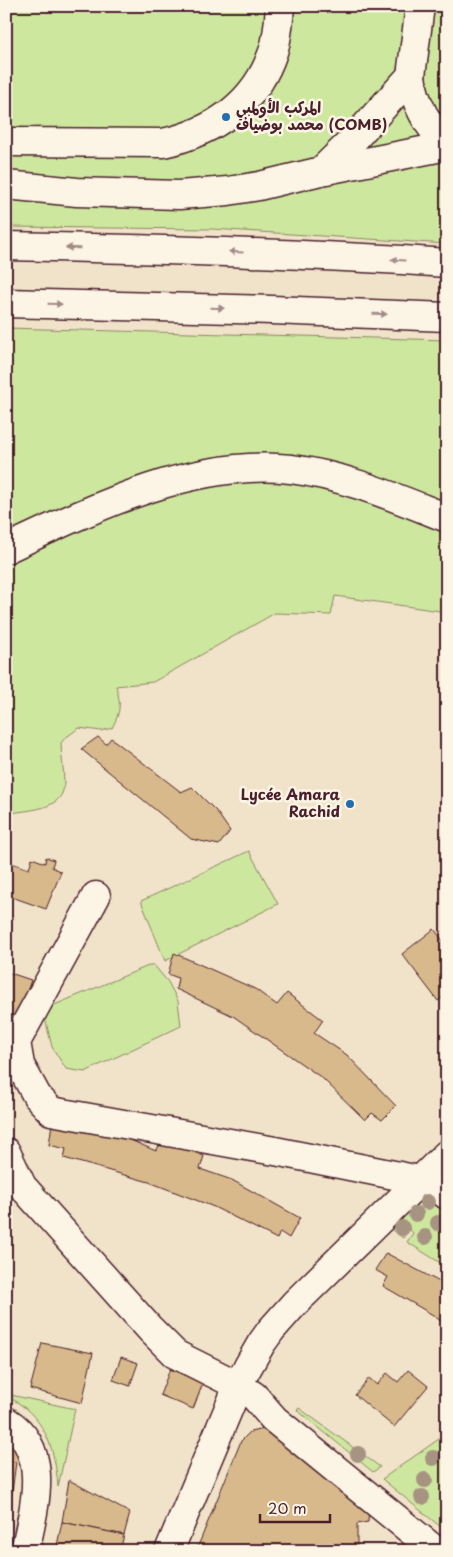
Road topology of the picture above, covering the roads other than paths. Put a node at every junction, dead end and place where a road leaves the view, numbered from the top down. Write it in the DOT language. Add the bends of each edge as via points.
graph roads {
  1 [pos="280,6"];
  2 [pos="420,6"];
  3 [pos="411,76"];
  4 [pos="6,142"];
  5 [pos="447,146"];
  6 [pos="321,171"];
  7 [pos="6,185"];
  8 [pos="6,246"];
  9 [pos="447,264"];
  10 [pos="6,303"];
  11 [pos="447,317"];
  12 [pos="447,518"];
  13 [pos="6,549"];
  14 [pos="96,896"];
  15 [pos="16,1042"];
  16 [pos="6,1075"];
  17 [pos="6,1152"];
  18 [pos="447,1154"];
  19 [pos="419,1180"];
  20 [pos="447,1195"];
  21 [pos="238,1386"];
  22 [pos="6,1421"];
  23 [pos="447,1541"];
  24 [pos="25,1551"];
  25 [pos="169,1551"];
  26 [pos="436,1551"];
  1 -- 4 [label="main road" via="273,52 262,75 227,117 203,131 163,143"];
  2 -- 3 [label="main road"];
  3 -- 5 [label="main road" via="417,102"];
  3 -- 6 [label="main road"];
  5 -- 6 [label="main road"];
  6 -- 7 [label="main road" via="228,191 179,194 76,192"];
  9 -- 8 [label="main road, one-way" via="182,250"];
  10 -- 11 [label="main road, one-way"];
  12 -- 13 [label="main road" via="372,488 330,476 289,469 241,469 192,476 129,495"];
  14 -- 15 [label="main road"];
  15 -- 16 [label="main road"];
  15 -- 19 [label="main road" via="20,1065 37,1096 51,1111"];
  17 -- 21 [label="main road" via="22,1186 150,1329 175,1354"];
  18 -- 19 [label="main road"];
  19 -- 20 [label="main road"];
  19 -- 21 [label="main road" via="271,1330"];
  21 -- 23 [label="main road" via="264,1394 283,1407"];
  21 -- 25 [label="main road"];
  21 -- 26 [label="main road" via="254,1396 274,1419"];
  22 -- 24 [label="main road" via="24,1438 36,1464 36,1499"];
}
